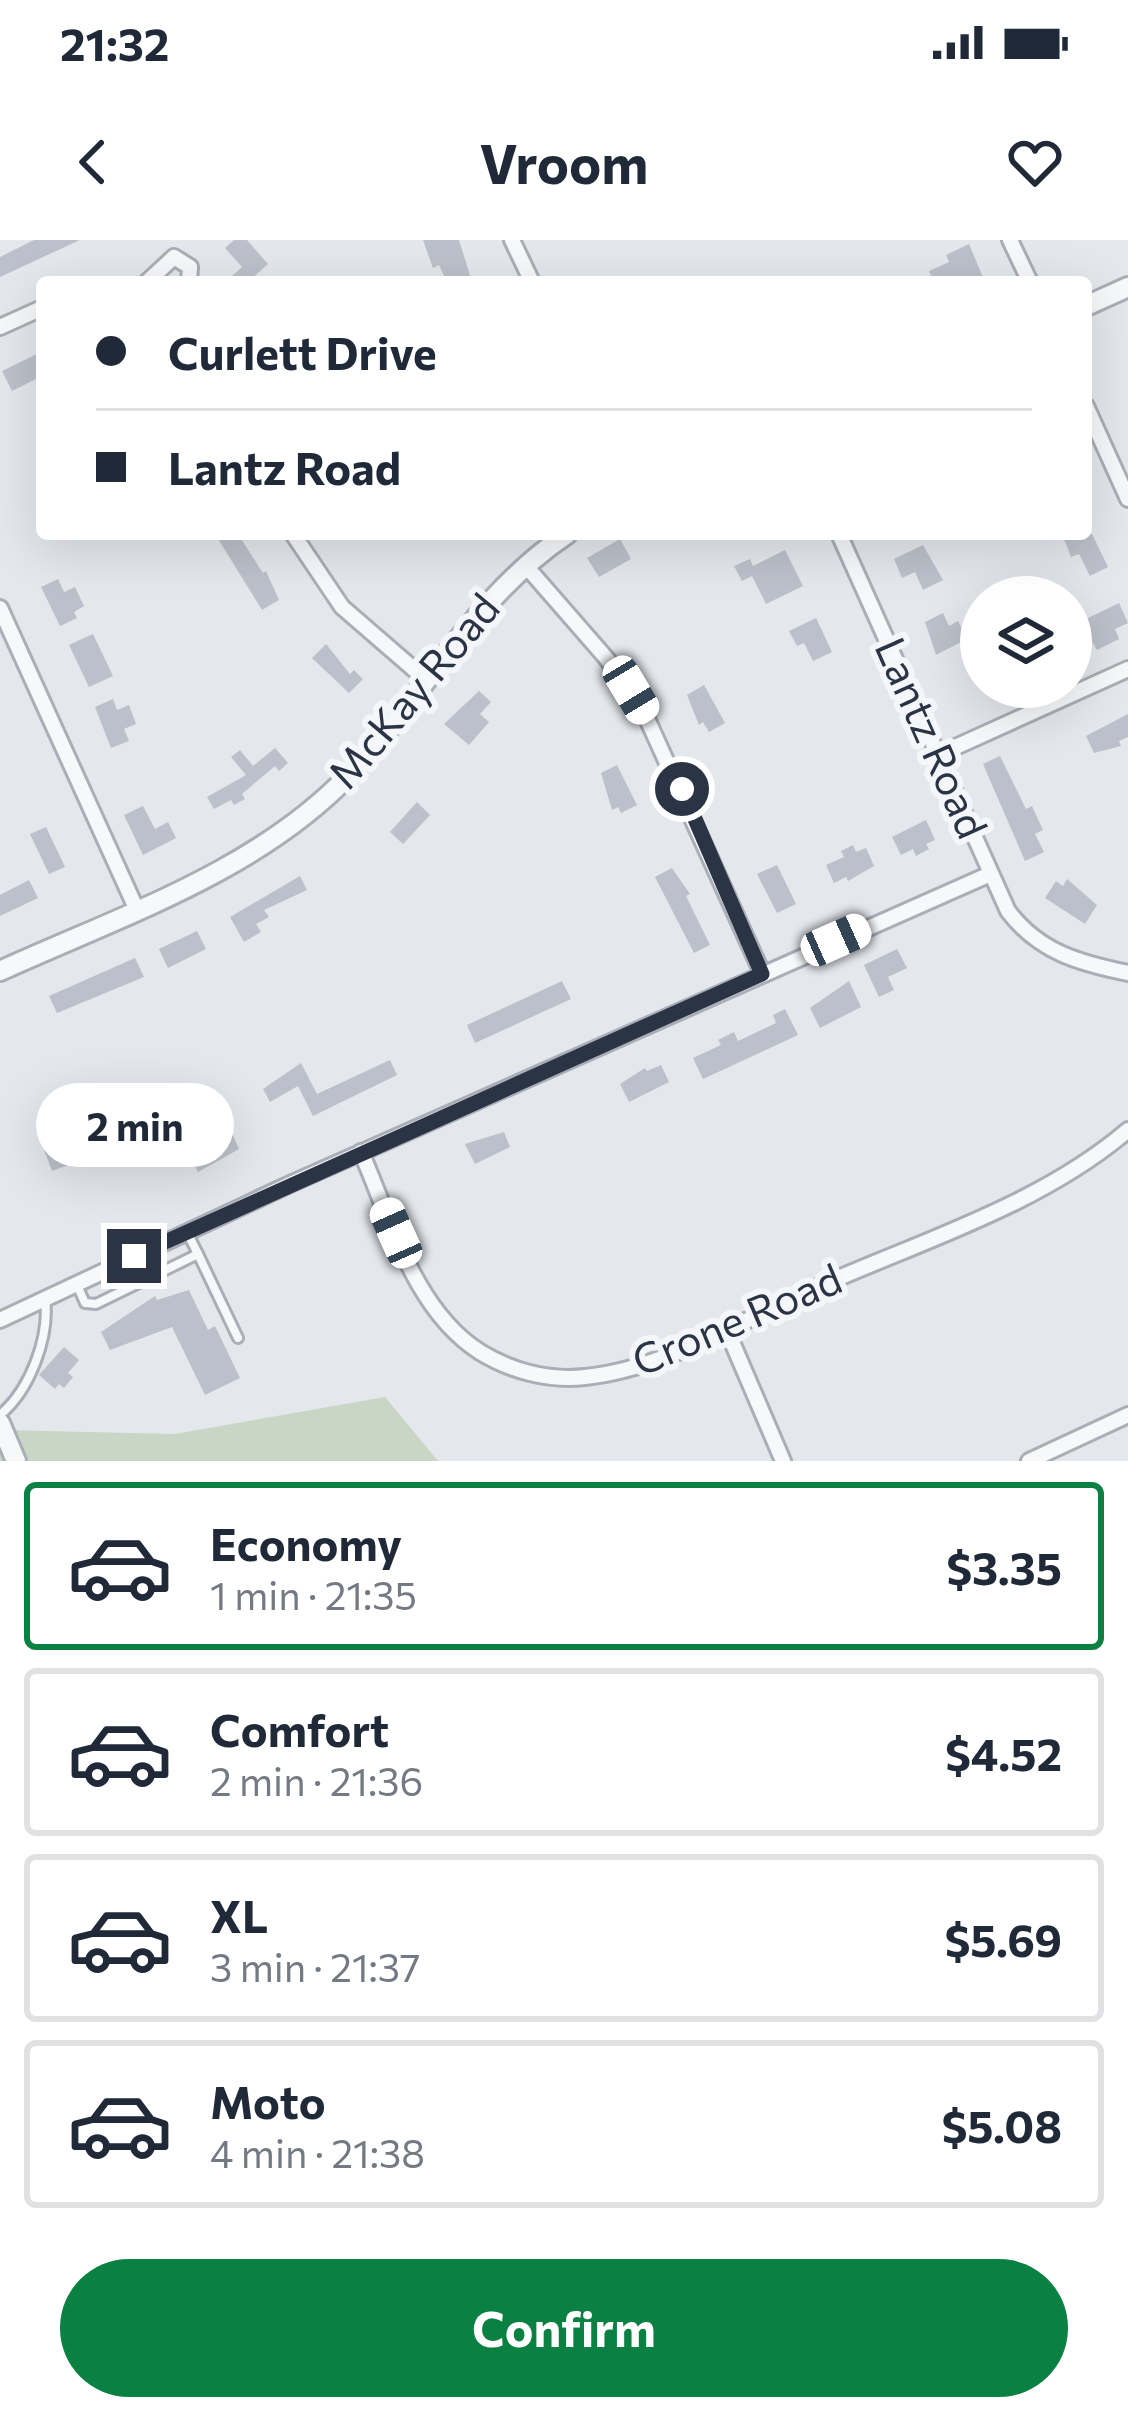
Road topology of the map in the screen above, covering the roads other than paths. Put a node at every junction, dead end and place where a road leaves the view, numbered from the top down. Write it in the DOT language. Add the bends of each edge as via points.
graph roads {
  1 [pos="512,240"];
  2 [pos="1010,240"];
  3 [pos="153,276"];
  4 [pos="189,276"];
  5 [pos="529,276"];
  6 [pos="1027,276"];
  7 [pos="1128,287"];
  8 [pos="1092,303"];
  9 [pos="36,311"];
  10 [pos="0,327"];
  11 [pos="1092,419"];
  12 [pos="1128,499"];
  13 [pos="297,540"];
  14 [pos="558,540"];
  15 [pos="842,540"];
  16 [pos="526,566"];
  17 [pos="0,608"];
  18 [pos="1128,669"];
  19 [pos="424,679"];
  20 [pos="940,754"];
  21 [pos="988,874"];
  22 [pos="136,908"];
  23 [pos="0,971"];
  24 [pos="1128,973"];
  25 [pos="762,974"];
  26 [pos="1128,1130"];
  27 [pos="361,1152"];
  28 [pos="187,1232"];
  29 [pos="198,1254"];
  30 [pos="76,1283"];
  31 [pos="45,1299"];
  32 [pos="0,1320"];
  33 [pos="726,1328"];
  34 [pos="238,1338"];
  35 [pos="1128,1415"];
  36 [pos="0,1419"];
  37 [pos="16,1461"];
  38 [pos="783,1461"];
  39 [pos="1029,1461"];
  1 -- 5 [label="street"];
  2 -- 6 [label="street"];
  3 -- 4 [label="street" via="174,257 190,267"];
  7 -- 8 [label="street"];
  9 -- 10 [label="street"];
  11 -- 12 [label="street"];
  13 -- 19 [label="street" via="342,607"];
  14 -- 16 [label="street, McKay Road"];
  15 -- 20 [label="street, Lantz Road"];
  16 -- 19 [label="street, McKay Road"];
  16 -- 25 [label="street" via="644,712"];
  17 -- 22 [label="street"];
  18 -- 20 [label="street"];
  19 -- 22 [label="street, McKay Road" via="348,776 290,826"];
  20 -- 21 [label="street, Lantz Road"];
  21 -- 24 [label="street" via="1016,922 1044,946"];
  21 -- 25 [label="street, Lantz Road"];
  22 -- 23 [label="street, McKay Road"];
  25 -- 27 [label="street, Lantz Road"];
  26 -- 33 [label="street, Crone Road" via="1029,1193"];
  27 -- 28 [label="street, Lantz Road"];
  27 -- 33 [label="street, Crone Road" via="423,1290 452,1329 494,1359 581,1378 656,1360"];
  28 -- 29 [label="lane"];
  28 -- 30 [label="street, Lantz Road"];
  29 -- 30 [label="lane" via="90,1306"];
  29 -- 34 [label="lane"];
  30 -- 31 [label="street, Lantz Road"];
  31 -- 32 [label="street, Lantz Road"];
  31 -- 36 [label="lane" via="48,1324 17,1401"];
  33 -- 38 [label="street"];
  35 -- 39 [label="street"];
  36 -- 37 [label="street"];
}
